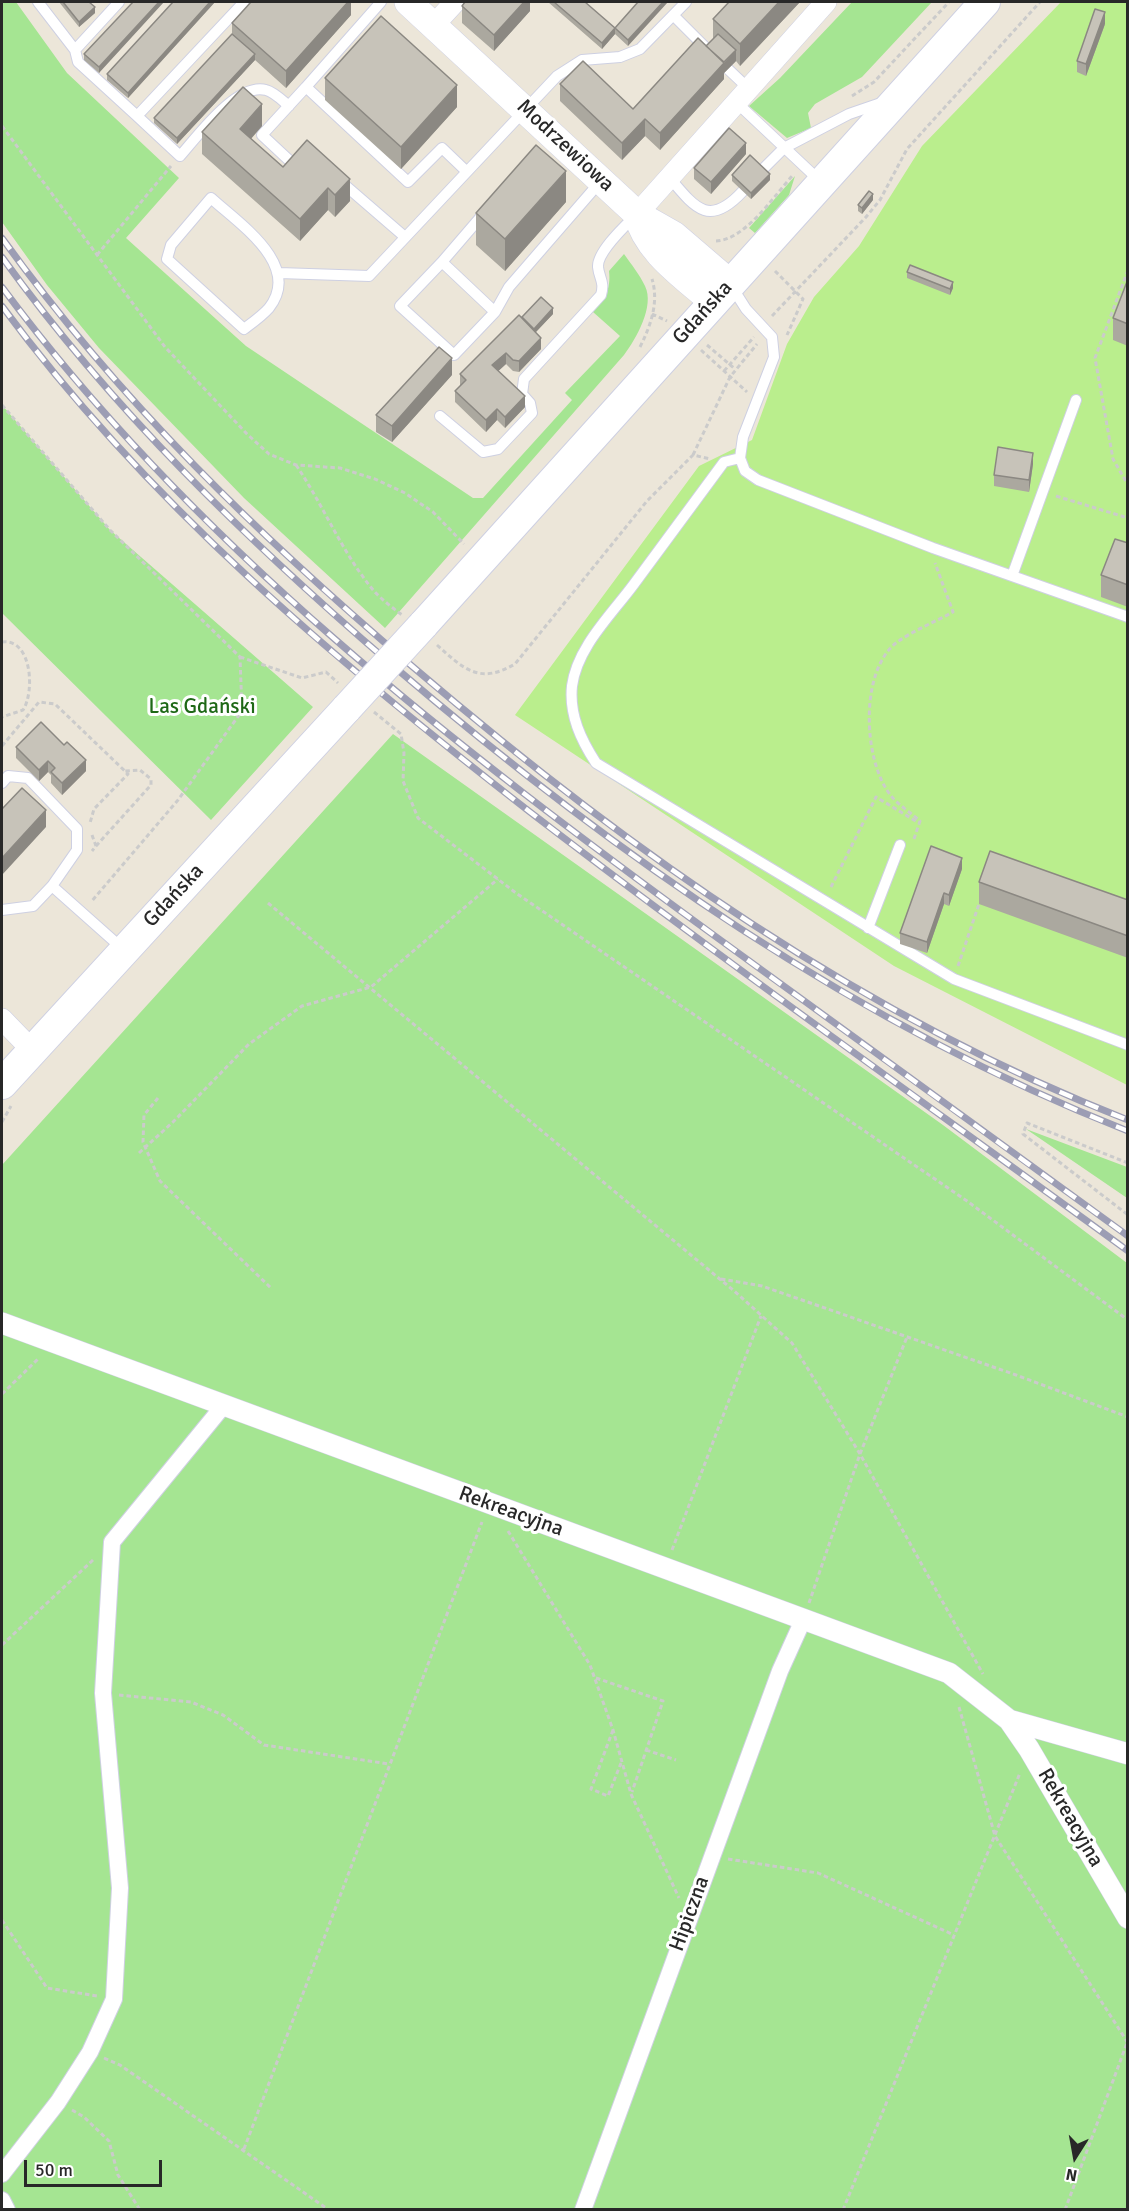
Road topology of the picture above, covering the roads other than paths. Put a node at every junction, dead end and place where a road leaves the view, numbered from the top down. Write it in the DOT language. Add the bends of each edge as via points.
graph roads {
  1 [pos="38,2"];
  2 [pos="119,2"];
  3 [pos="244,2"];
  4 [pos="381,2"];
  5 [pos="408,2"];
  6 [pos="455,2"];
  7 [pos="686,2"];
  8 [pos="826,2"];
  9 [pos="985,2"];
  10 [pos="674,16"];
  11 [pos="433,26"];
  12 [pos="75,50"];
  13 [pos="711,53"];
  14 [pos="728,69"];
  15 [pos="306,87"];
  16 [pos="742,95"];
  17 [pos="898,96"];
  18 [pos="289,106"];
  19 [pos="525,109"];
  20 [pos="137,116"];
  21 [pos="784,148"];
  22 [pos="310,155"];
  23 [pos="328,170"];
  24 [pos="466,171"];
  25 [pos="761,171"];
  26 [pos="669,177"];
  27 [pos="602,180"];
  28 [pos="821,182"];
  29 [pos="742,191"];
  30 [pos="496,199"];
  31 [pos="637,213"];
  32 [pos="405,237"];
  33 [pos="442,262"];
  34 [pos="279,273"];
  35 [pos="729,301"];
  36 [pos="495,312"];
  37 [pos="1076,400"];
  38 [pos="440,416"];
  39 [pos="740,458"];
  40 [pos="1012,576"];
  41 [pos="1128,617"];
  42 [pos="3,779"];
  43 [pos="900,845"];
  44 [pos="52,886"];
  45 [pos="2,910"];
  46 [pos="868,928"];
  47 [pos="124,950"];
  48 [pos="2,1018"];
  49 [pos="1128,1045"];
  50 [pos="32,1050"];
  51 [pos="2,1084"];
  52 [pos="2,1323"];
  53 [pos="224,1405"];
  54 [pos="803,1620"];
  55 [pos="1009,1720"];
  56 [pos="1128,1754"];
  57 [pos="1128,1918"];
  58 [pos="2,2174"];
  59 [pos="2,2200"];
  60 [pos="7,2210"];
  61 [pos="583,2210"];
  1 -- 12 [label="lane"];
  2 -- 12 [label="lane"];
  3 -- 20 [label="lane"];
  4 -- 15 [label="lane"];
  5 -- 11 [label="street, Modrzewiowa"];
  6 -- 11 [label="street"];
  7 -- 10 [label="lane"];
  8 -- 16 [label="street"];
  9 -- 17 [label="main road, Gdańska"];
  10 -- 13 [label="lane"];
  10 -- 19 [label="lane" via="640,49 620,57 582,60 557,76"];
  11 -- 19 [label="street, Modrzewiowa"];
  12 -- 20 [label="lane" via="78,62"];
  14 -- 16 [label="lane"];
  15 -- 18 [label="lane"];
  15 -- 24 [label="lane" via="408,182 442,148"];
  16 -- 21 [label="lane"];
  16 -- 26 [label="street"];
  17 -- 21 [label="lane" via="849,114"];
  17 -- 28 [label="main road, Gdańska"];
  18 -- 20 [label="lane" via="266,90 247,91 224,107 180,156"];
  18 -- 22 [label="lane" via="262,135 292,163"];
  19 -- 24 [label="lane"];
  19 -- 27 [label="street, Modrzewiowa" via="548,140"];
  21 -- 25 [label="lane"];
  21 -- 28 [label="lane"];
  23 -- 32 [label="lane"];
  24 -- 32 [label="lane"];
  26 -- 29 [label="lane" via="695,207 707,212 718,211"];
  26 -- 31 [label="street"];
  27 -- 31 [label="street, Modrzewiowa"];
  27 -- 36 [label="lane" via="509,287"];
  28 -- 35 [label="main road, Gdańska"];
  30 -- 33 [label="lane"];
  31 -- 35 [label="street, Modrzewiowa" via="674,235"];
  31 -- 35 [label="street" via="649,242"];
  31 -- 38 [label="lane" via="601,255 601,295 524,379 522,394 532,413 498,449 483,452"];
  32 -- 34 [label="lane" via="369,276"];
  33 -- 36 [label="lane"];
  33 -- 36 [label="lane" via="400,306 454,355"];
  34 -- 34 [label="lane" via="277,293 269,308 244,329 167,259 168,250 211,198 268,251"];
  35 -- 39 [label="lane" via="770,333 774,357"];
  35 -- 47 [label="main road, Gdańska, bridge" via="352,700"];
  37 -- 40 [label="lane"];
  39 -- 40 [label="lane" via="745,471 759,480"];
  39 -- 46 [label="lane" via="724,462 594,637 572,685 575,723 596,764"];
  40 -- 41 [label="lane"];
  42 -- 44 [label="lane" via="28,778 77,829 78,850"];
  43 -- 46 [label="lane"];
  44 -- 45 [label="lane" via="33,906"];
  44 -- 47 [label="lane"];
  46 -- 49 [label="lane" via="954,979"];
  47 -- 50 [label="main road, Gdańska"];
  48 -- 50 [label="street"];
  50 -- 51 [label="main road, Gdańska"];
  52 -- 53 [label="street, Rekreacyjna"];
  53 -- 54 [label="street, Rekreacyjna"];
  53 -- 58 [label="street" via="112,1542 103,1693 120,1888 114,1999 90,2052 58,2102"];
  54 -- 55 [label="street, Rekreacyjna" via="949,1673"];
  54 -- 61 [label="street, Hipiczna" via="711,1855"];
  55 -- 56 [label="street, Rekreacyjna"];
  55 -- 57 [label="street, Rekreacyjna"];
  59 -- 60 [label="street"];
}
